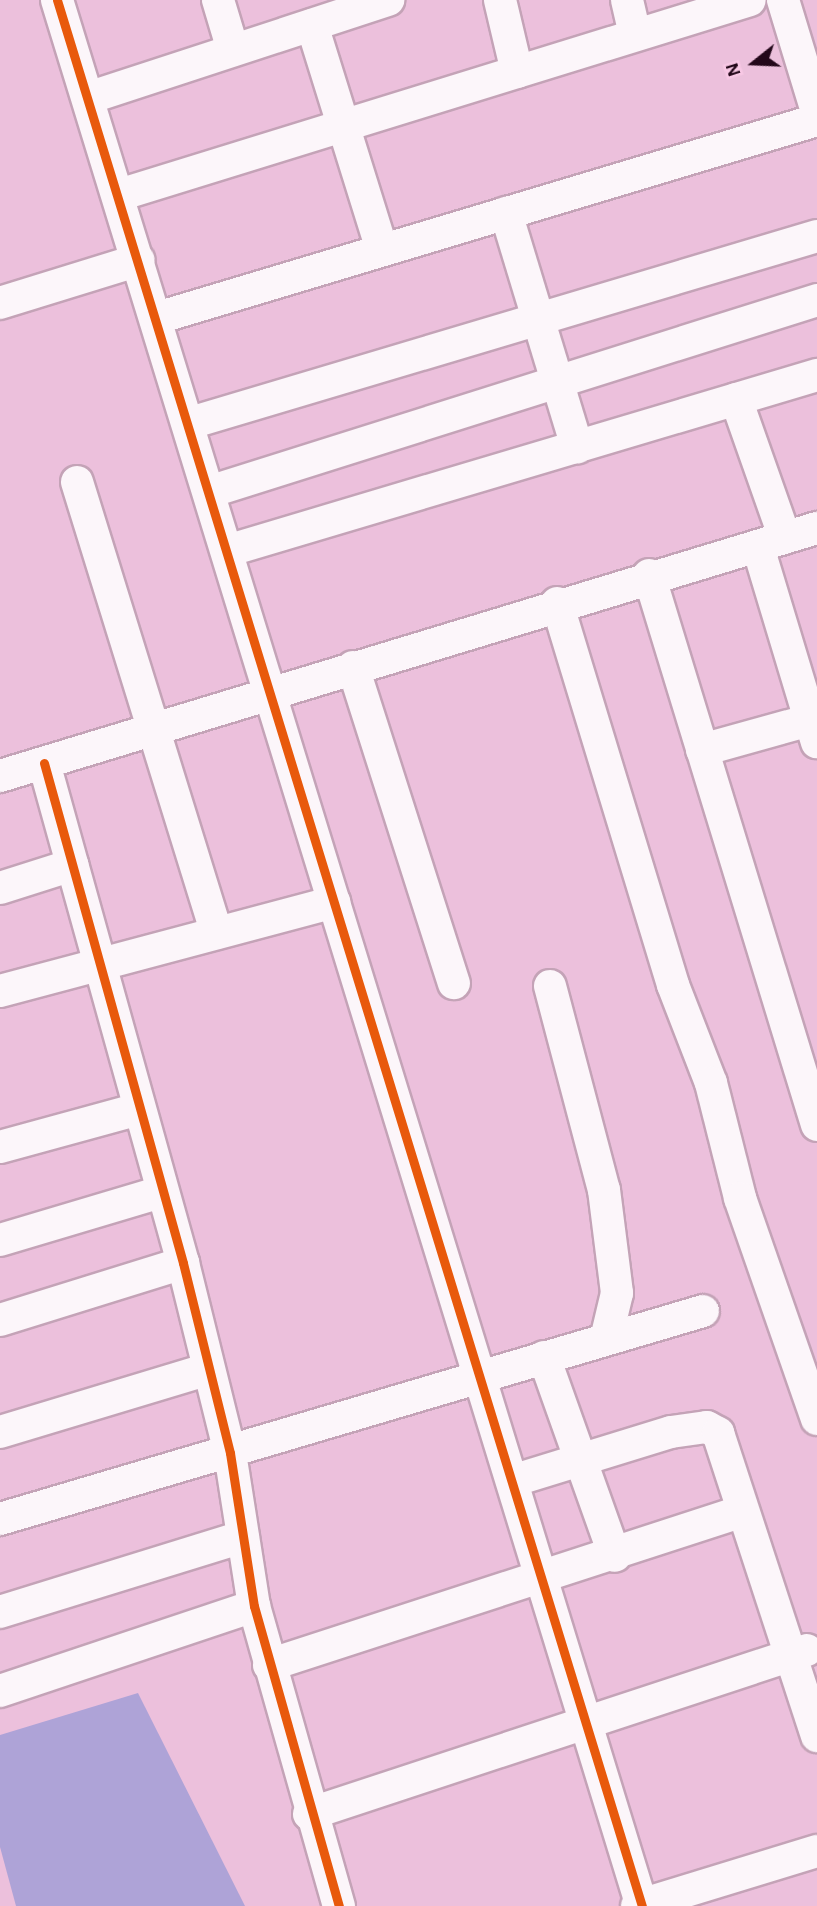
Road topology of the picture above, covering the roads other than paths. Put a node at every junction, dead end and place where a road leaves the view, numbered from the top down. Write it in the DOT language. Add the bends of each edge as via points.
graph roads {
  1 [pos="57,0"];
  2 [pos="218,0"];
  3 [pos="388,0"];
  4 [pos="500,0"];
  5 [pos="627,0"];
  6 [pos="750,0"];
  7 [pos="783,0"];
  8 [pos="330,13"];
  9 [pos="635,35"];
  10 [pos="233,50"];
  11 [pos="517,72"];
  12 [pos="814,93"];
  13 [pos="88,97"];
  14 [pos="817,120"];
  15 [pos="342,126"];
  16 [pos="118,195"];
  17 [pos="506,213"];
  18 [pos="817,236"];
  19 [pos="383,250"];
  20 [pos="139,260"];
  21 [pos="817,300"];
  22 [pos="0,303"];
  23 [pos="157,318"];
  24 [pos="537,320"];
  25 [pos="817,375"];
  26 [pos="556,383"];
  27 [pos="736,399"];
  28 [pos="190,423"];
  29 [pos="577,447"];
  30 [pos="77,481"];
  31 [pos="212,491"];
  32 [pos="817,528"];
  33 [pos="771,542"];
  34 [pos="230,550"];
  35 [pos="649,575"];
  36 [pos="557,603"];
  37 [pos="353,667"];
  38 [pos="268,693"];
  39 [pos="815,726"];
  40 [pos="157,728"];
  41 [pos="702,750"];
  42 [pos="44,763"];
  43 [pos="0,776"];
  44 [pos="72,865"];
  45 [pos="0,888"];
  46 [pos="334,902"];
  47 [pos="217,933"];
  48 [pos="97,964"];
  49 [pos="454,982"];
  50 [pos="550,986"];
  51 [pos="0,991"];
  52 [pos="811,1085"];
  53 [pos="139,1109"];
  54 [pos="817,1125"];
  55 [pos="0,1147"];
  56 [pos="161,1192"];
  57 [pos="0,1240"];
  58 [pos="183,1263"];
  59 [pos="703,1311"];
  60 [pos="0,1320"];
  61 [pos="606,1339"];
  62 [pos="544,1357"];
  63 [pos="206,1370"];
  64 [pos="483,1374"];
  65 [pos="817,1419"];
  66 [pos="0,1432"];
  67 [pos="230,1453"];
  68 [pos="580,1459"];
  69 [pos="515,1480"];
  70 [pos="732,1516"];
  71 [pos="0,1519"];
  72 [pos="243,1537"];
  73 [pos="615,1556"];
  74 [pos="544,1580"];
  75 [pos="254,1606"];
  76 [pos="0,1612"];
  77 [pos="797,1653"];
  78 [pos="269,1665"];
  79 [pos="0,1690"];
  80 [pos="587,1724"];
  81 [pos="817,1736"];
  82 [pos="309,1814"];
  83 [pos="817,1851"];
  84 [pos="640,1905"];
  85 [pos="339,1906"];
  1 -- 13 [label="street"];
  2 -- 10 [label="street"];
  3 -- 8 [label="street"];
  4 -- 11 [label="street"];
  5 -- 9 [label="street"];
  6 -- 9 [label="street"];
  7 -- 12 [label="street"];
  8 -- 10 [label="street"];
  8 -- 15 [label="street"];
  9 -- 11 [label="street"];
  10 -- 13 [label="street"];
  11 -- 15 [label="street"];
  13 -- 16 [label="street"];
  14 -- 17 [label="street"];
  15 -- 16 [label="street"];
  15 -- 19 [label="street"];
  16 -- 20 [label="street"];
  17 -- 19 [label="street"];
  17 -- 24 [label="street"];
  18 -- 24 [label="street"];
  19 -- 23 [label="street"];
  20 -- 22 [label="street"];
  20 -- 23 [label="street"];
  21 -- 26 [label="street"];
  23 -- 28 [label="street"];
  24 -- 26 [label="street"];
  24 -- 28 [label="street"];
  25 -- 27 [label="street"];
  26 -- 29 [label="street"];
  26 -- 31 [label="street"];
  27 -- 29 [label="street"];
  27 -- 33 [label="street"];
  28 -- 31 [label="street"];
  29 -- 34 [label="street"];
  30 -- 40 [label="street"];
  31 -- 34 [label="street"];
  32 -- 33 [label="street"];
  33 -- 35 [label="street"];
  33 -- 39 [label="street"];
  34 -- 38 [label="street"];
  35 -- 36 [label="street"];
  35 -- 41 [label="street"];
  36 -- 37 [label="street"];
  36 -- 65 [label="street" via="673,985 711,1083 740,1198"];
  37 -- 38 [label="street"];
  37 -- 49 [label="street"];
  38 -- 40 [label="street"];
  38 -- 46 [label="street"];
  39 -- 41 [label="street"];
  40 -- 42 [label="street"];
  40 -- 47 [label="street"];
  41 -- 52 [label="street"];
  42 -- 43 [label="street"];
  42 -- 44 [label="street"];
  44 -- 45 [label="street"];
  44 -- 48 [label="street"];
  46 -- 47 [label="street"];
  46 -- 64 [label="street"];
  47 -- 48 [label="street"];
  48 -- 51 [label="street"];
  48 -- 53 [label="street"];
  50 -- 61 [label="street" via="604,1190 617,1293"];
  52 -- 54 [label="street"];
  53 -- 55 [label="street"];
  53 -- 56 [label="street"];
  56 -- 57 [label="street"];
  56 -- 58 [label="street"];
  58 -- 60 [label="street"];
  58 -- 63 [label="street"];
  59 -- 61 [label="street"];
  61 -- 62 [label="street"];
  62 -- 64 [label="street"];
  62 -- 68 [label="street"];
  63 -- 66 [label="street"];
  63 -- 67 [label="street"];
  64 -- 67 [label="street"];
  64 -- 69 [label="street"];
  67 -- 71 [label="street"];
  67 -- 72 [label="street"];
  68 -- 69 [label="street"];
  68 -- 73 [label="street"];
  68 -- 77 [label="street" via="671,1432 707,1427 718,1433"];
  69 -- 74 [label="street"];
  70 -- 73 [label="street"];
  72 -- 75 [label="street"];
  72 -- 76 [label="street"];
  73 -- 74 [label="street"];
  74 -- 78 [label="street"];
  74 -- 80 [label="street"];
  75 -- 78 [label="street"];
  75 -- 79 [label="street"];
  77 -- 80 [label="street"];
  77 -- 81 [label="street"];
  78 -- 82 [label="street"];
  80 -- 82 [label="street"];
  80 -- 84 [label="street"];
  82 -- 85 [label="street"];
  83 -- 84 [label="street"];
}
